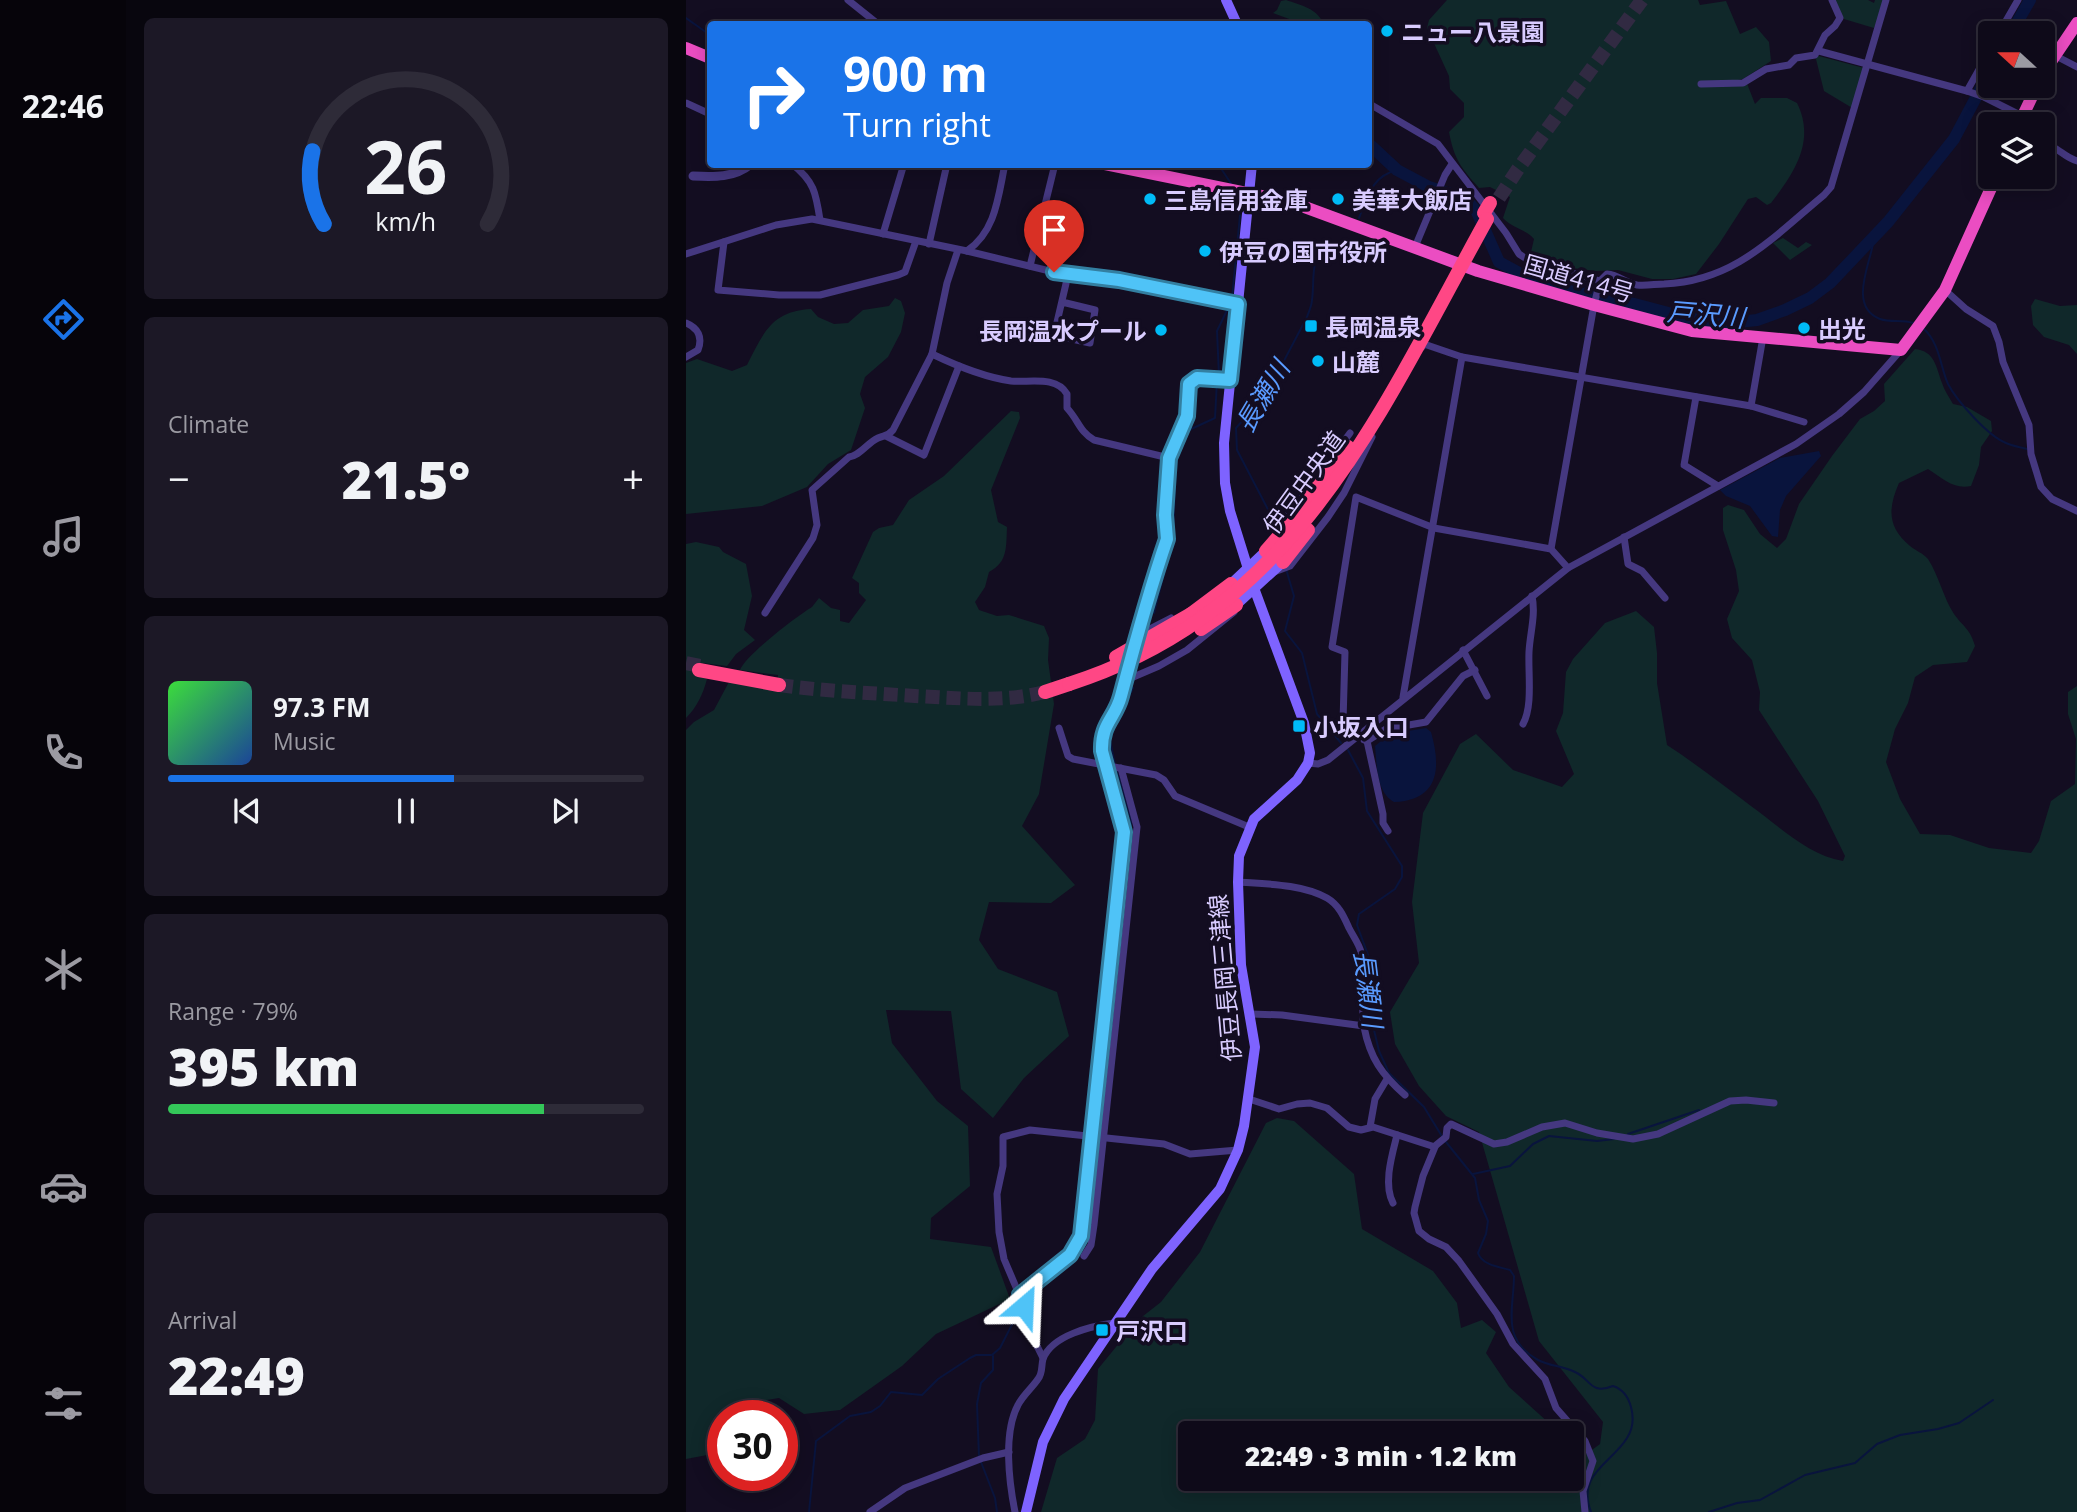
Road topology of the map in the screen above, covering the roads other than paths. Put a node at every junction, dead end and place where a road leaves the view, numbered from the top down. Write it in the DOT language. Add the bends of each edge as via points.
graph roads {
  1 [pos="848,0"];
  2 [pos="1226,0"];
  3 [pos="1832,0"];
  4 [pos="1886,0"];
  5 [pos="2018,0"];
  6 [pos="874,21"];
  7 [pos="1236,21"];
  8 [pos="2006,21"];
  9 [pos="2077,23"];
  10 [pos="686,48"];
  11 [pos="1819,51"];
  12 [pos="2055,54"];
  13 [pos="2055,56"];
  14 [pos="707,57"];
  15 [pos="1867,64"];
  16 [pos="2077,67"];
  17 [pos="1978,71"];
  18 [pos="1700,84"];
  19 [pos="1967,91"];
  20 [pos="686,103"];
  21 [pos="1372,105"];
  22 [pos="2008,112"];
  23 [pos="707,113"];
  24 [pos="2055,147"];
  25 [pos="2077,162"];
  26 [pos="1452,164"];
  27 [pos="746,168"];
  28 [pos="797,168"];
  29 [pos="903,168"];
  30 [pos="946,168"];
  31 [pos="1004,168"];
  32 [pos="1054,168"];
  33 [pos="1125,168"];
  34 [pos="1252,168"];
  35 [pos="693,176"];
  36 [pos="1991,189"];
  37 [pos="1249,193"];
  38 [pos="1490,209"];
  39 [pos="820,220"];
  40 [pos="883,234"];
  41 [pos="724,242"];
  42 [pos="916,242"];
  43 [pos="929,244"];
  44 [pos="1415,247"];
  45 [pos="958,250"];
  46 [pos="968,251"];
  47 [pos="686,254"];
  48 [pos="1030,266"];
  49 [pos="1068,275"];
  50 [pos="1600,284"];
  51 [pos="1945,290"];
  52 [pos="1062,302"];
  53 [pos="1594,303"];
  54 [pos="1238,304"];
  55 [pos="686,323"];
  56 [pos="1763,337"];
  57 [pos="1901,350"];
  58 [pos="932,354"];
  59 [pos="686,357"];
  60 [pos="1462,357"];
  61 [pos="959,366"];
  62 [pos="1581,376"];
  63 [pos="1230,380"];
  64 [pos="1696,397"];
  65 [pos="1751,406"];
  66 [pos="1804,422"];
  67 [pos="1361,432"];
  68 [pos="886,436"];
  69 [pos="1169,458"];
  70 [pos="1313,483"];
  71 [pos="1718,486"];
  72 [pos="1344,493"];
  73 [pos="1356,497"];
  74 [pos="2077,511"];
  75 [pos="1434,528"];
  76 [pos="1624,537"];
  77 [pos="1551,549"];
  78 [pos="1266,551"];
  79 [pos="1283,562"];
  80 [pos="1249,568"];
  81 [pos="1568,568"];
  82 [pos="1270,574"];
  83 [pos="1231,584"];
  84 [pos="1254,588"];
  85 [pos="1532,596"];
  86 [pos="1665,598"];
  87 [pos="1236,605"];
  88 [pos="765,613"];
  89 [pos="1138,635"];
  90 [pos="1463,650"];
  91 [pos="700,668"];
  92 [pos="1475,670"];
  93 [pos="1094,671"];
  94 [pos="1124,681"];
  95 [pos="1072,682"];
  96 [pos="779,683"];
  97 [pos="1045,690"];
  98 [pos="1487,696"];
  99 [pos="1403,698"];
  100 [pos="1522,724"];
  101 [pos="1059,727"];
  102 [pos="1354,738"];
  103 [pos="1367,741"];
  104 [pos="1308,763"];
  105 [pos="1108,766"];
  106 [pos="1121,768"];
  107 [pos="1249,827"];
  108 [pos="1388,831"];
  109 [pos="1238,883"];
  110 [pos="1251,1014"];
  111 [pos="1364,1026"];
  112 [pos="1387,1079"];
  113 [pos="1405,1095"];
  114 [pos="1249,1099"];
  115 [pos="1774,1103"];
  116 [pos="1370,1127"];
  117 [pos="1397,1135"];
  118 [pos="1098,1137"];
  119 [pos="1434,1146"];
  120 [pos="1238,1150"];
  121 [pos="1393,1203"];
  122 [pos="1084,1256"];
  123 [pos="1020,1295"];
  124 [pos="1114,1324"];
  125 [pos="1043,1358"];
  126 [pos="1009,1452"];
  127 [pos="870,1512"];
  128 [pos="1015,1512"];
  129 [pos="1026,1512"];
  130 [pos="1585,1512"];
  1 -- 6 [label="street"];
  2 -- 7 [label="main road"];
  3 -- 11 [label="street" via="1840,18 1825,35"];
  4 -- 15 [label="street"];
  5 -- 8 [label="street"];
  9 -- 12 [label="highway"];
  10 -- 14 [label="highway"];
  11 -- 15 [label="street"];
  11 -- 18 [label="street" via="1766,69 1743,83"];
  13 -- 16 [label="street"];
  15 -- 19 [label="street"];
  15 -- 50 [label="street" via="1831,187 1745,261 1689,283 1636,285 1607,274"];
  17 -- 19 [label="street"];
  19 -- 22 [label="street"];
  20 -- 23 [label="street"];
  21 -- 26 [label="street" via="1438,144"];
  24 -- 25 [label="street"];
  26 -- 44 [label="street"];
  26 -- 50 [label="street" via="1519,254"];
  27 -- 35 [label="street" via="723,177"];
  28 -- 39 [label="street" via="810,182"];
  29 -- 40 [label="street"];
  30 -- 43 [label="street"];
  31 -- 46 [label="street" via="988,231"];
  32 -- 48 [label="street"];
  33 -- 37 [label="highway, 国道414号"];
  34 -- 37 [label="main road"];
  36 -- 51 [label="highway"];
  37 -- 44 [label="highway, 国道414号" via="1291,202"];
  37 -- 54 [label="main road"];
  38 -- 67 [label="highway, 伊豆中央道, bridge"];
  39 -- 40 [label="street"];
  39 -- 41 [label="street" via="778,224"];
  40 -- 42 [label="street"];
  41 -- 42 [label="street" via="718,290 803,296 834,293 905,272"];
  41 -- 47 [label="street"];
  42 -- 43 [label="street"];
  43 -- 45 [label="street"];
  44 -- 53 [label="highway, 国道414号" via="1478,271"];
  45 -- 46 [label="street"];
  45 -- 58 [label="street"];
  46 -- 48 [label="street"];
  48 -- 49 [label="street"];
  49 -- 52 [label="street"];
  49 -- 54 [label="street" via="1119,280"];
  50 -- 53 [label="street"];
  51 -- 57 [label="highway"];
  51 -- 74 [label="street" via="1993,326 2029,425 2031,454 2042,487 2052,499"];
  52 -- 52 [label="street" via="1054,335 1090,344 1095,310"];
  53 -- 56 [label="highway, 国道414号" via="1692,331"];
  53 -- 62 [label="street"];
  54 -- 63 [label="main road"];
  55 -- 59 [label="street" via="695,328 700,340 694,354"];
  56 -- 57 [label="highway, 国道414号"];
  56 -- 65 [label="street"];
  57 -- 71 [label="street" via="1839,414 1796,444"];
  58 -- 61 [label="street"];
  58 -- 68 [label="street" via="894,430"];
  60 -- 62 [label="street"];
  60 -- 72 [label="street" via="1424,344"];
  60 -- 75 [label="street"];
  61 -- 68 [label="street" via="924,455"];
  61 -- 69 [label="street" via="1012,381 1060,386 1083,434"];
  62 -- 64 [label="street"];
  62 -- 77 [label="street"];
  63 -- 69 [label="street" via="1192,380 1185,424"];
  63 -- 80 [label="main road" via="1225,483"];
  64 -- 65 [label="street"];
  64 -- 71 [label="street" via="1684,465"];
  65 -- 66 [label="street"];
  67 -- 70 [label="street"];
  67 -- 78 [label="highway, bridge"];
  67 -- 79 [label="highway, bridge" via="1335,492"];
  67 -- 93 [label="highway, 伊豆中央道, bridge" via="1308,512 1245,580 1163,639"];
  67 -- 95 [label="highway, 伊豆中央道, bridge" via="1325,497 1291,539 1228,600 1153,649"];
  68 -- 88 [label="street" via="850,456 812,491 817,525 813,538"];
  69 -- 89 [label="street" via="1167,539"];
  70 -- 72 [label="street"];
  70 -- 78 [label="street" via="1272,534"];
  71 -- 76 [label="street"];
  72 -- 73 [label="street"];
  72 -- 82 [label="street" via="1290,566"];
  73 -- 75 [label="street"];
  73 -- 102 [label="street" via="1332,647 1345,652 1343,722"];
  75 -- 77 [label="street"];
  75 -- 99 [label="street"];
  76 -- 81 [label="street"];
  76 -- 86 [label="street" via="1628,564 1642,570"];
  77 -- 81 [label="street"];
  78 -- 80 [label="main road"];
  79 -- 82 [label="main road"];
  80 -- 83 [label="main road"];
  80 -- 84 [label="main road"];
  81 -- 85 [label="street"];
  82 -- 84 [label="main road"];
  83 -- 89 [label="street" via="1217,586 1191,608"];
  83 -- 93 [label="highway, bridge" via="1191,614"];
  84 -- 87 [label="main road"];
  84 -- 104 [label="main road" via="1304,723"];
  85 -- 90 [label="street"];
  85 -- 100 [label="street" via="1528,711"];
  87 -- 94 [label="street" via="1232,616 1187,650"];
  87 -- 95 [label="highway" via="1153,657 1095,680"];
  89 -- 94 [label="street"];
  90 -- 92 [label="street"];
  90 -- 99 [label="street"];
  91 -- 96 [label="highway"];
  92 -- 98 [label="street"];
  92 -- 103 [label="street" via="1463,676 1426,722 1386,729"];
  93 -- 95 [label="highway, 伊豆中央道, bridge"];
  94 -- 105 [label="street" via="1102,738"];
  95 -- 97 [label="highway, 伊豆中央道"];
  99 -- 102 [label="street"];
  101 -- 105 [label="street" via="1068,756"];
  102 -- 103 [label="street"];
  102 -- 104 [label="street" via="1322,764"];
  103 -- 108 [label="street"];
  104 -- 107 [label="main road, 伊豆長岡三津線"];
  105 -- 106 [label="street"];
  105 -- 118 [label="street" via="1124,832"];
  106 -- 107 [label="street" via="1156,775 1180,799"];
  106 -- 118 [label="street" via="1137,827"];
  107 -- 109 [label="main road, 伊豆長岡三津線" via="1239,856"];
  109 -- 110 [label="main road, 伊豆長岡三津線" via="1241,965"];
  109 -- 111 [label="street" via="1286,886 1319,894 1336,905 1361,949"];
  110 -- 111 [label="street"];
  110 -- 114 [label="main road, 伊豆長岡三津線" via="1255,1058"];
  111 -- 112 [label="street"];
  112 -- 113 [label="street"];
  112 -- 116 [label="street" via="1376,1098"];
  114 -- 116 [label="street" via="1279,1109 1310,1103 1327,1108 1349,1127"];
  114 -- 120 [label="main road, 伊豆長岡三津線"];
  115 -- 119 [label="street" via="1730,1101 1658,1134 1633,1139 1564,1123 1500,1144 1454,1124 1448,1125"];
  116 -- 117 [label="street"];
  117 -- 119 [label="street"];
  117 -- 121 [label="street" via="1389,1170"];
  118 -- 120 [label="street" via="1164,1144 1191,1154"];
  118 -- 122 [label="street" via="1092,1238"];
  118 -- 123 [label="street" via="1078,1244"];
  118 -- 123 [label="street" via="1030,1130 1003,1137 999,1231 1004,1259"];
  119 -- 130 [label="street" via="1415,1207 1419,1231 1459,1261 1513,1344 1545,1379 1556,1409 1585,1441 1593,1461 1583,1491"];
  120 -- 124 [label="main road, 伊豆長岡三津線" via="1220,1189 1152,1269"];
  123 -- 125 [label="street" via="1028,1328"];
  124 -- 125 [label="street" via="1071,1335"];
  124 -- 129 [label="main road, 伊豆長岡三津線" via="1052,1419"];
  125 -- 126 [label="street" via="1041,1376 1016,1408"];
  126 -- 127 [label="street" via="905,1488"];
  126 -- 128 [label="street"];
}
